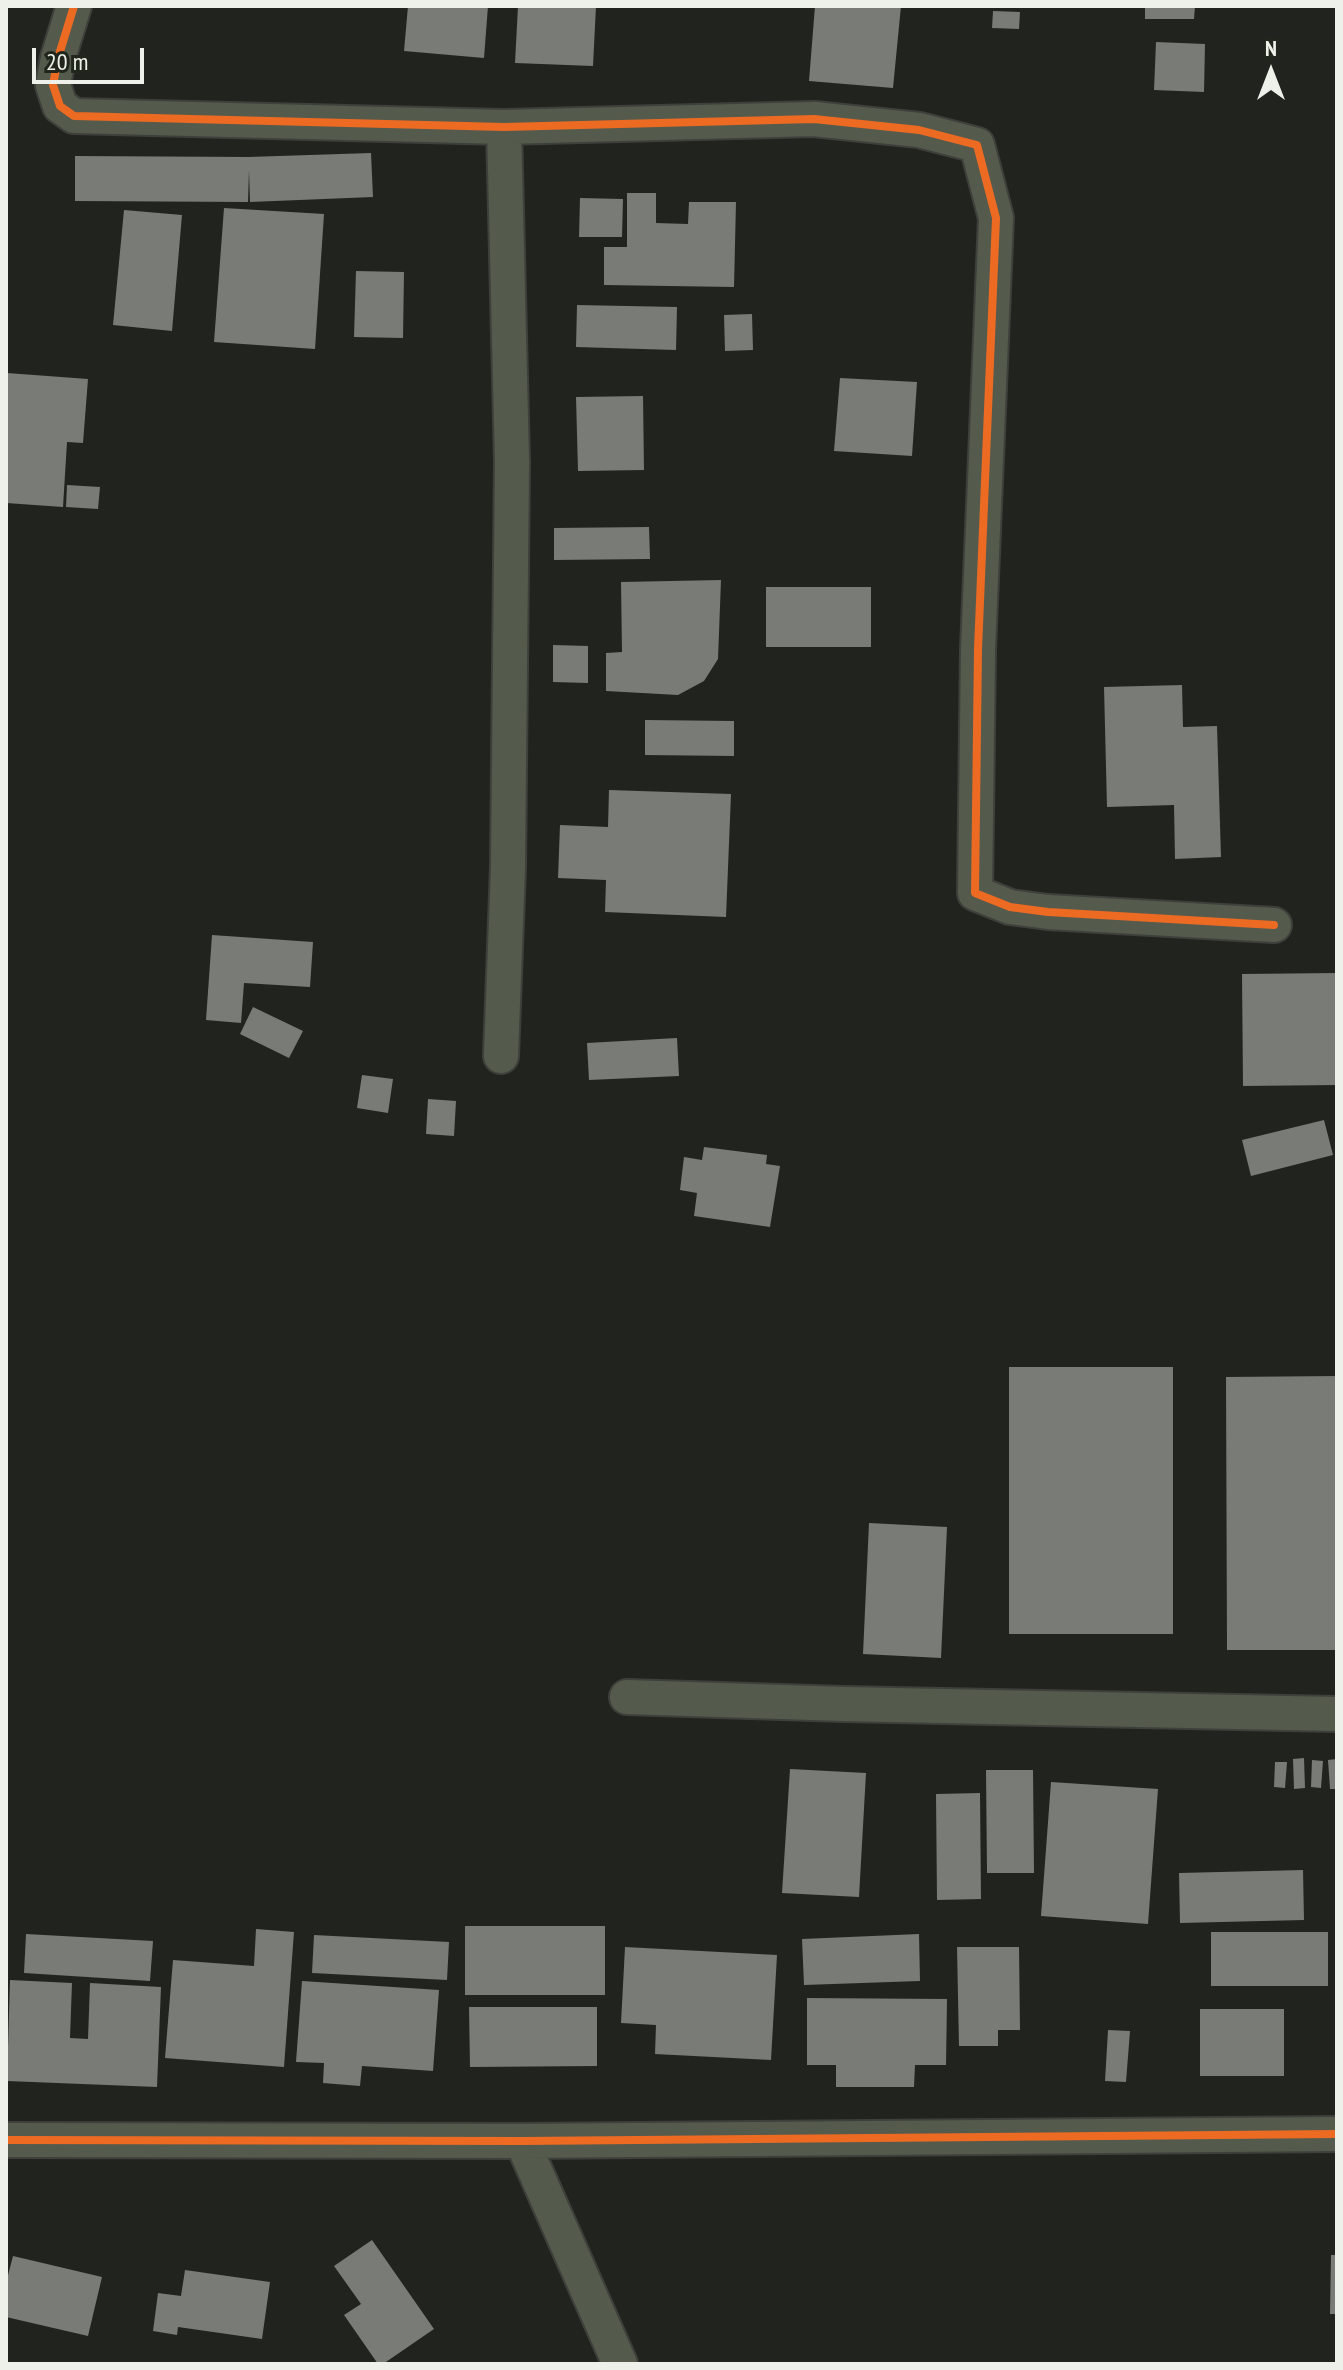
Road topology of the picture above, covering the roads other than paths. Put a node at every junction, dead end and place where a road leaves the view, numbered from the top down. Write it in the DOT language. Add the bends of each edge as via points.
graph roads {
  1 [pos="74,6"];
  2 [pos="504,127"];
  3 [pos="1274,925"];
  4 [pos="501,1056"];
  5 [pos="627,1697"];
  6 [pos="1337,1714"];
  7 [pos="1337,2134"];
  8 [pos="6,2140"];
  9 [pos="522,2141"];
  10 [pos="620,2364"];
  1 -- 2 [label="street" via="53,85 60,106 74,116"];
  2 -- 3 [label="street" via="814,119 919,130 977,145 996,218 978,649 975,893 1010,907 1048,912"];
  2 -- 4 [label="street" via="512,462"];
  5 -- 6 [label="street"];
  7 -- 9 [label="street"];
  8 -- 9 [label="street"];
  9 -- 10 [label="street"];
}
